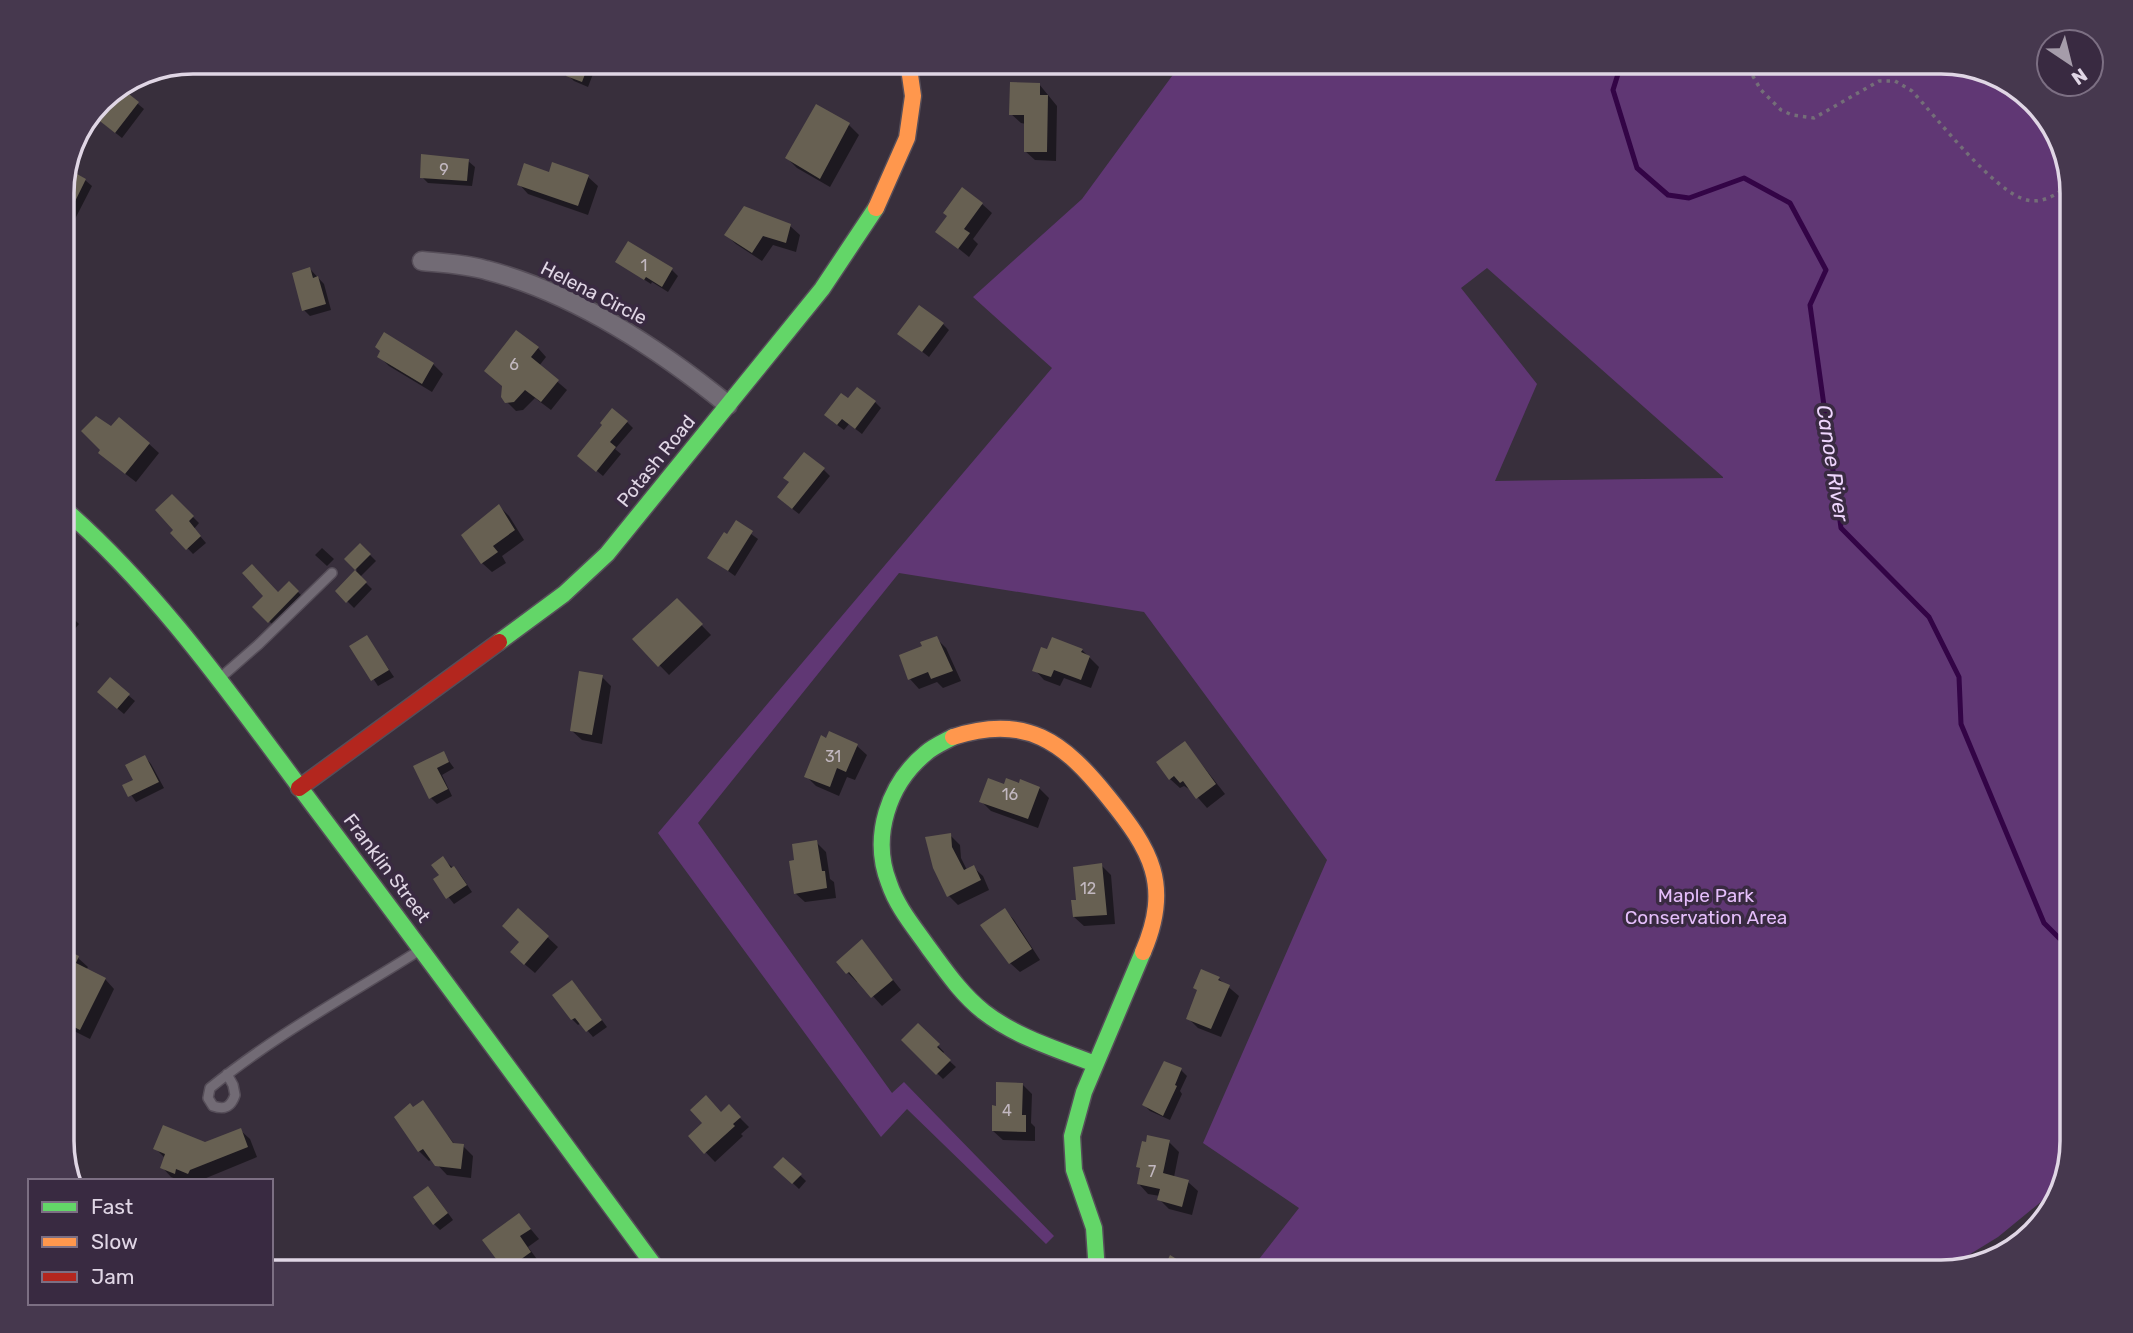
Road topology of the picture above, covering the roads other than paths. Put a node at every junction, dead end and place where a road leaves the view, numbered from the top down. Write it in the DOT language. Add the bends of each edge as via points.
graph roads {
  1 [pos="910,74"];
  2 [pos="422,261"];
  3 [pos="728,405"];
  4 [pos="74,519"];
  5 [pos="332,573"];
  6 [pos="219,679"];
  7 [pos="299,788"];
  8 [pos="422,949"];
  9 [pos="1095,1064"];
  10 [pos="227,1074"];
  11 [pos="650,1260"];
  12 [pos="1098,1260"];
  1 -- 3 [label="street, Potash Road" via="910,127 881,199 836,271"];
  2 -- 3 [label="street, Helena Circle" via="485,269 578,306 678,364"];
  3 -- 7 [label="street, Potash Road" via="586,575"];
  4 -- 6 [label="street, Franklin Street" via="141,580"];
  5 -- 6 [label="lane"];
  6 -- 7 [label="street, Franklin Street"];
  7 -- 8 [label="street, Franklin Street"];
  8 -- 10 [label="lane" via="274,1039"];
  8 -- 11 [label="street, Franklin Street"];
  9 -- 9 [label="street" via="1153,926 1156,880 1144,848 1086,769 1053,742 1027,731 999,727 971,730 944,740 910,766 888,802 882,858 895,898 955,984 982,1011 1010,1028"];
  9 -- 12 [label="street" via="1075,1118 1070,1149 1094,1227"];
}
